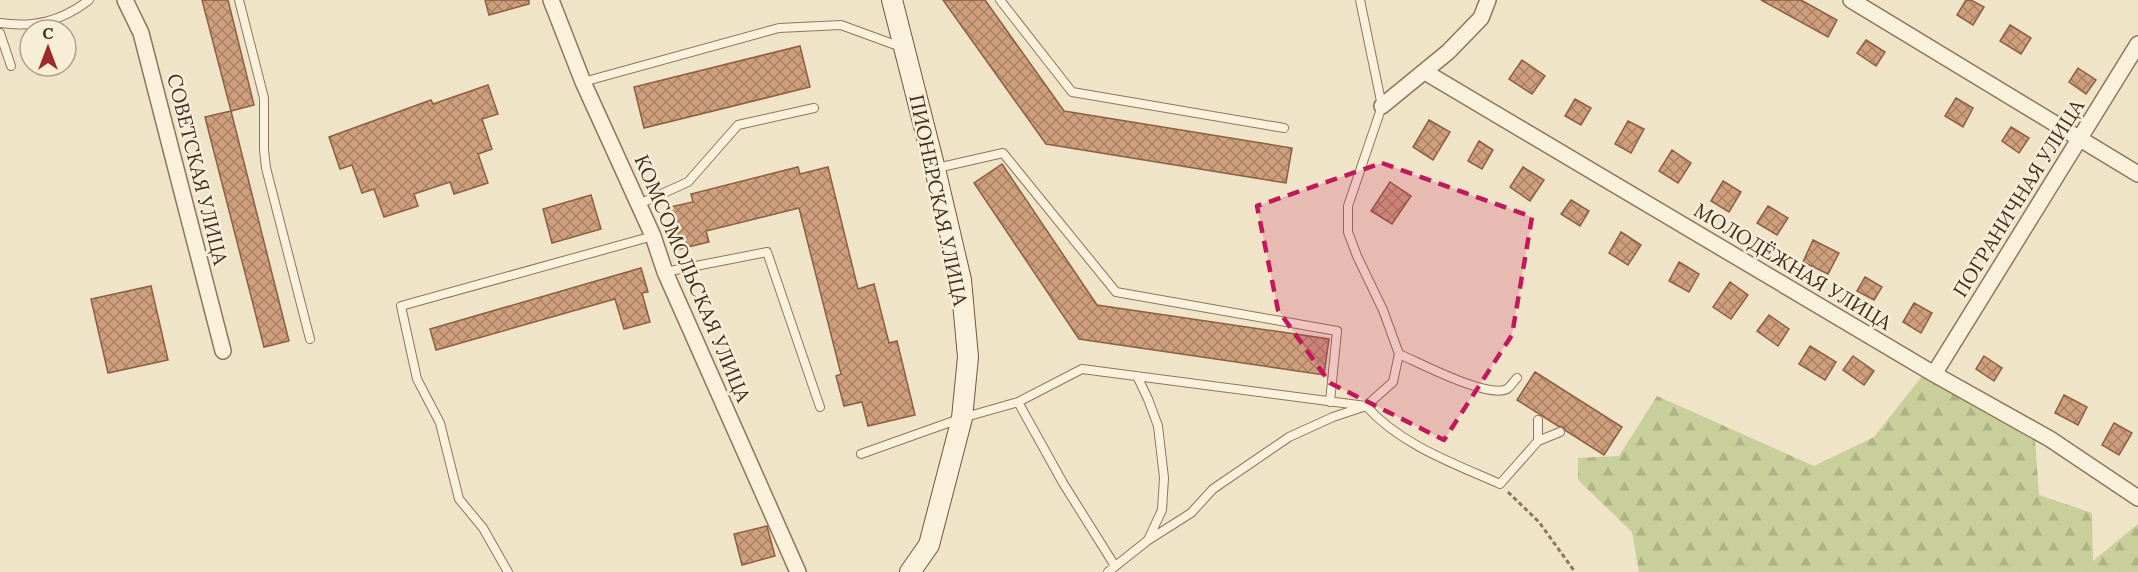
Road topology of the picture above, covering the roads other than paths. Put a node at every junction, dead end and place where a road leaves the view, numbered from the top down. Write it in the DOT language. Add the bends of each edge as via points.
graph roads {
  1 [pos="89,0"];
  2 [pos="125,0"];
  3 [pos="239,0"];
  4 [pos="551,0"];
  5 [pos="892,0"];
  6 [pos="1000,0"];
  7 [pos="1360,0"];
  8 [pos="1488,0"];
  9 [pos="1851,0"];
  10 [pos="0,23"];
  11 [pos="0,33"];
  12 [pos="2138,44"];
  13 [pos="905,49"];
  14 [pos="11,66"];
  15 [pos="1425,72"];
  16 [pos="583,82"];
  17 [pos="1382,106"];
  18 [pos="814,108"];
  19 [pos="1284,128"];
  20 [pos="2080,139"];
  21 [pos="936,169"];
  22 [pos="2138,174"];
  23 [pos="639,204"];
  24 [pos="653,236"];
  25 [pos="665,272"];
  26 [pos="310,339"];
  27 [pos="223,351"];
  28 [pos="1399,354"];
  29 [pos="1934,374"];
  30 [pos="1137,376"];
  31 [pos="1517,378"];
  32 [pos="1018,402"];
  33 [pos="1330,402"];
  34 [pos="1366,406"];
  35 [pos="820,407"];
  36 [pos="962,418"];
  37 [pos="1538,420"];
  38 [pos="1560,432"];
  39 [pos="1538,441"];
  40 [pos="861,454"];
  41 [pos="2138,498"];
  42 [pos="1147,541"];
  43 [pos="1115,566"];
  44 [pos="508,572"];
  45 [pos="798,572"];
  46 [pos="910,572"];
  47 [pos="1108,572"];
  1 -- 10 [label="lane" via="48,22 16,26"];
  2 -- 27 [label="street, СОВЕТСКАЯ УЛИЦА" via="141,33"];
  3 -- 26 [label="lane" via="264,98 266,168"];
  4 -- 16 [label="street, КОМСОМОЛЬСКАЯ УЛИЦА"];
  5 -- 13 [label="main road, ПИОНЕРСКАЯ УЛИЦА"];
  6 -- 19 [label="lane" via="1072,92"];
  7 -- 17 [label="lane"];
  8 -- 15 [label="street" via="1481,18"];
  9 -- 20 [label="street"];
  11 -- 14 [label="lane"];
  12 -- 20 [label="street, ПОГРАНИЧНАЯ УЛИЦА"];
  13 -- 16 [label="lane" via="841,25 780,28"];
  13 -- 21 [label="main road, ПИОНЕРСКАЯ УЛИЦА"];
  15 -- 17 [label="street"];
  15 -- 29 [label="street, МОЛОДЁЖНАЯ УЛИЦА"];
  16 -- 23 [label="street, КОМСОМОЛЬСКАЯ УЛИЦА"];
  17 -- 28 [label="lane" via="1348,206 1348,232"];
  18 -- 23 [label="lane" via="738,125 688,182"];
  20 -- 22 [label="street"];
  20 -- 29 [label="street, ПОГРАНИЧНАЯ УЛИЦА"];
  21 -- 33 [label="lane" via="1003,153 1116,292 1337,331"];
  21 -- 36 [label="main road, ПИОНЕРСКАЯ УЛИЦА" via="961,280 968,357"];
  23 -- 24 [label="street, КОМСОМОЛЬСКАЯ УЛИЦА"];
  24 -- 25 [label="street, КОМСОМОЛЬСКАЯ УЛИЦА"];
  24 -- 44 [label="lane" via="401,306 417,379 440,423 459,499 483,528"];
  25 -- 35 [label="lane" via="767,252"];
  25 -- 45 [label="street, КОМСОМОЛЬСКАЯ УЛИЦА"];
  28 -- 31 [label="lane" via="1490,391 1507,389"];
  28 -- 34 [label="lane" via="1393,382"];
  29 -- 41 [label="street, МОЛОДЁЖНАЯ УЛИЦА" via="2050,439"];
  30 -- 32 [label="lane" via="1082,369"];
  30 -- 33 [label="lane"];
  30 -- 42 [label="lane" via="1158,426 1164,478 1162,510"];
  32 -- 36 [label="lane"];
  32 -- 43 [label="lane"];
  33 -- 34 [label="lane"];
  34 -- 39 [label="lane" via="1381,423 1411,443 1500,484"];
  34 -- 42 [label="lane" via="1289,437 1213,489 1191,513"];
  36 -- 40 [label="lane"];
  36 -- 46 [label="main road, ПИОНЕРСКАЯ УЛИЦА" via="930,545"];
  37 -- 39 [label="lane"];
  38 -- 39 [label="lane"];
  42 -- 43 [label="lane"];
  43 -- 47 [label="lane"];
}
